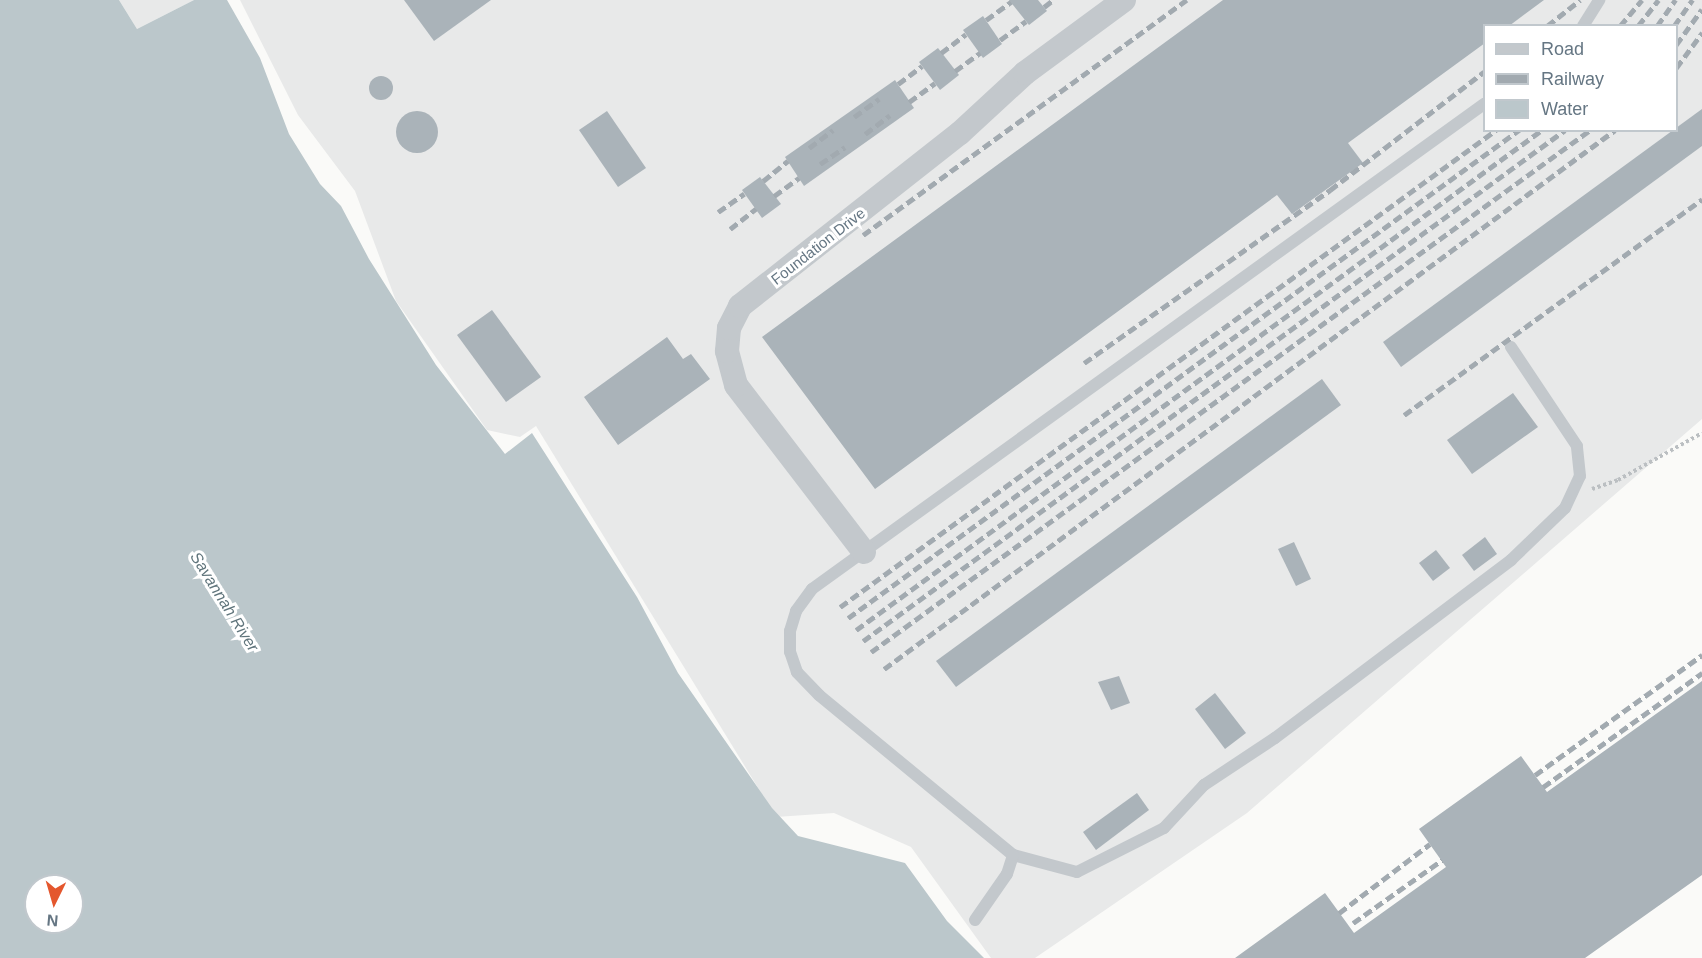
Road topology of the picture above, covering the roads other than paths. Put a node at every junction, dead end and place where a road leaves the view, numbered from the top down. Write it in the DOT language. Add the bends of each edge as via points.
graph roads {
  1 [pos="1124,0"];
  2 [pos="1599,0"];
  3 [pos="1584,24"];
  4 [pos="1483,105"];
  5 [pos="1511,347"];
  6 [pos="864,552"];
  7 [pos="1012,855"];
  8 [pos="975,920"];
  1 -- 6 [label="street, Foundation Drive" via="1025,72 960,133 740,306 729,328 727,351 736,385"];
  2 -- 3 [label="lane"];
  4 -- 6 [label="lane"];
  5 -- 7 [label="lane" via="1577,446 1580,476 1565,508 1511,560 1275,738 1204,785 1164,828 1077,872"];
  6 -- 7 [label="lane" via="812,589 796,611 790,631 790,652 797,672 819,695"];
  7 -- 8 [label="lane" via="1007,874"];
}
